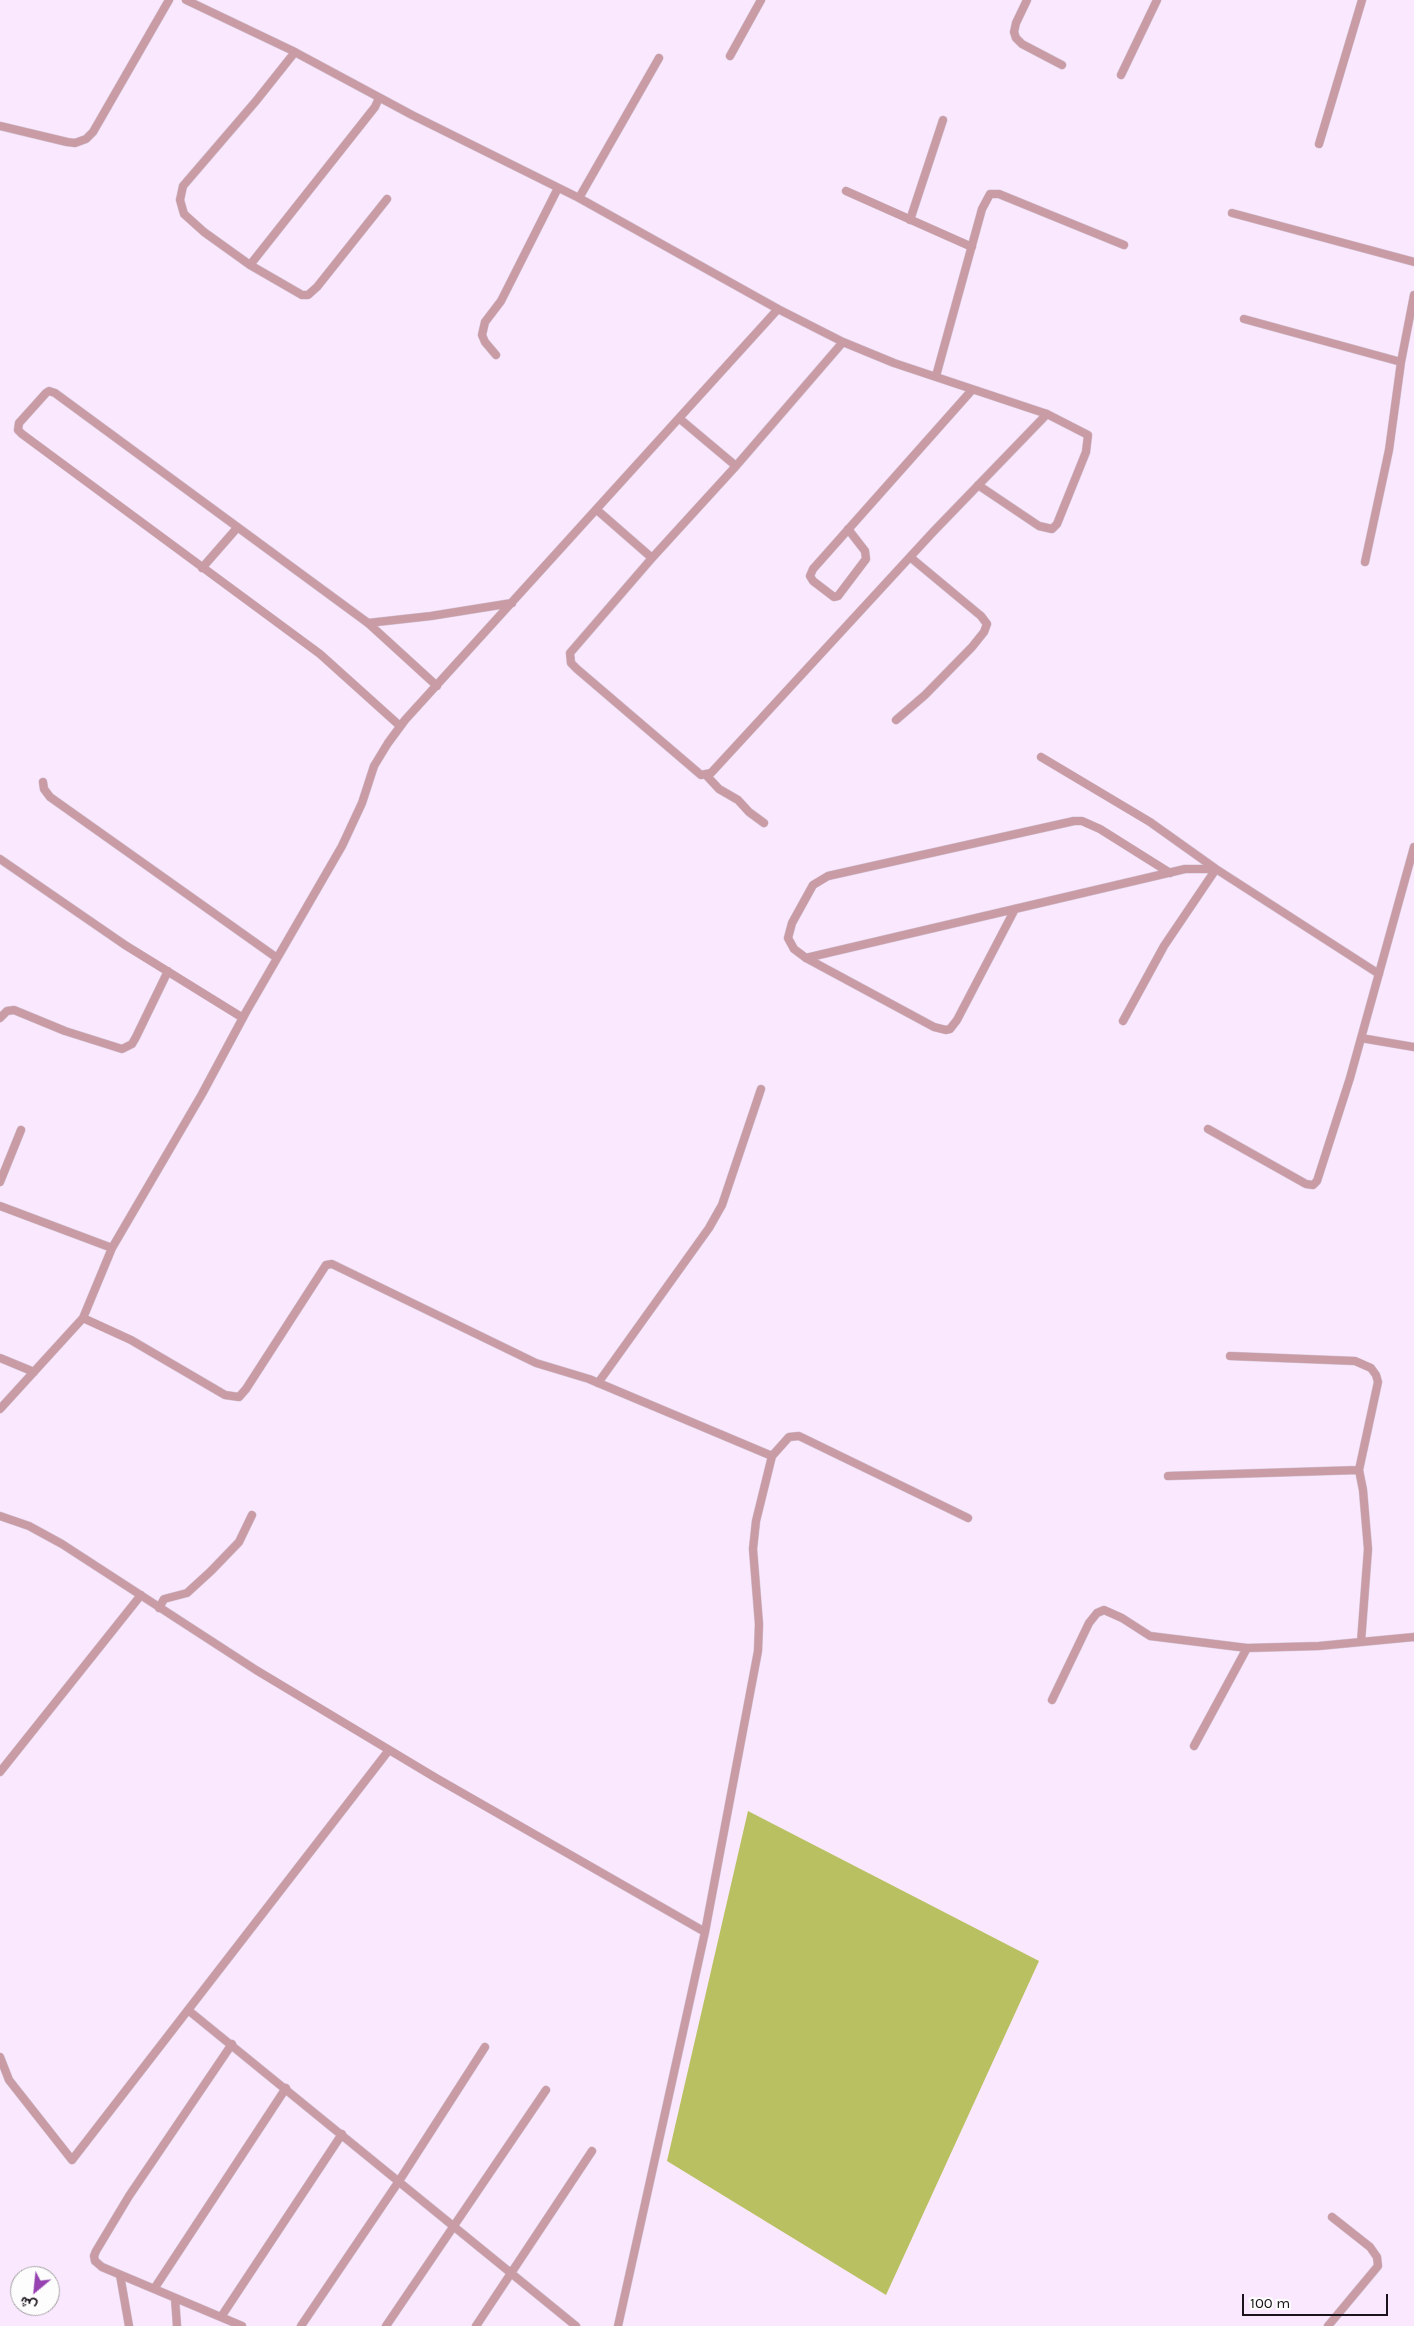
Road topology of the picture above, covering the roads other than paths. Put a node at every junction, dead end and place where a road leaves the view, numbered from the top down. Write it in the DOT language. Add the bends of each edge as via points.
graph roads {
  1 [pos="158,0"];
  2 [pos="186,0"];
  3 [pos="760,0"];
  4 [pos="1027,0"];
  5 [pos="1157,0"];
  6 [pos="1362,0"];
  7 [pos="167,2"];
  8 [pos="295,52"];
  9 [pos="730,56"];
  10 [pos="659,58"];
  11 [pos="1062,65"];
  12 [pos="1120,75"];
  13 [pos="379,98"];
  14 [pos="943,120"];
  15 [pos="0,126"];
  16 [pos="1319,144"];
  17 [pos="558,188"];
  18 [pos="846,191"];
  19 [pos="580,198"];
  20 [pos="387,200"];
  21 [pos="1232,212"];
  22 [pos="910,220"];
  23 [pos="1124,245"];
  24 [pos="972,248"];
  25 [pos="1414,262"];
  26 [pos="250,265"];
  27 [pos="1414,295"];
  28 [pos="778,309"];
  29 [pos="1244,319"];
  30 [pos="844,342"];
  31 [pos="496,355"];
  32 [pos="1401,362"];
  33 [pos="936,376"];
  34 [pos="972,390"];
  35 [pos="1047,414"];
  36 [pos="680,419"];
  37 [pos="736,466"];
  38 [pos="978,485"];
  39 [pos="597,510"];
  40 [pos="237,528"];
  41 [pos="848,529"];
  42 [pos="652,558"];
  43 [pos="910,558"];
  44 [pos="1365,562"];
  45 [pos="202,568"];
  46 [pos="512,603"];
  47 [pos="368,623"];
  48 [pos="436,686"];
  49 [pos="896,720"];
  50 [pos="400,726"];
  51 [pos="1041,758"];
  52 [pos="706,775"];
  53 [pos="43,782"];
  54 [pos="764,823"];
  55 [pos="1414,847"];
  56 [pos="0,859"];
  57 [pos="1216,870"];
  58 [pos="1170,873"];
  59 [pos="1015,909"];
  60 [pos="277,958"];
  61 [pos="806,958"];
  62 [pos="168,971"];
  63 [pos="1379,974"];
  64 [pos="0,1018"];
  65 [pos="243,1018"];
  66 [pos="1123,1021"];
  67 [pos="1361,1038"];
  68 [pos="1414,1047"];
  69 [pos="761,1089"];
  70 [pos="1208,1129"];
  71 [pos="21,1130"];
  72 [pos="0,1182"];
  73 [pos="0,1206"];
  74 [pos="112,1248"];
  75 [pos="83,1318"];
  76 [pos="1230,1356"];
  77 [pos="0,1358"];
  78 [pos="34,1372"];
  79 [pos="598,1384"];
  80 [pos="0,1409"];
  81 [pos="772,1456"];
  82 [pos="1359,1470"];
  83 [pos="1168,1476"];
  84 [pos="252,1515"];
  85 [pos="0,1516"];
  86 [pos="968,1518"];
  87 [pos="140,1596"];
  88 [pos="160,1608"];
  89 [pos="1414,1637"];
  90 [pos="1361,1642"];
  91 [pos="1247,1648"];
  92 [pos="1052,1700"];
  93 [pos="1194,1746"];
  94 [pos="389,1750"];
  95 [pos="0,1772"];
  96 [pos="705,1932"];
  97 [pos="188,2010"];
  98 [pos="232,2044"];
  99 [pos="485,2047"];
  100 [pos="0,2057"];
  101 [pos="286,2088"];
  102 [pos="546,2090"];
  103 [pos="342,2134"];
  104 [pos="592,2151"];
  105 [pos="399,2181"];
  106 [pos="1332,2217"];
  107 [pos="454,2226"];
  108 [pos="512,2273"];
  109 [pos="120,2275"];
  110 [pos="154,2289"];
  111 [pos="175,2298"];
  112 [pos="220,2317"];
  113 [pos="567,2318"];
  114 [pos="129,2326"];
  115 [pos="177,2326"];
  116 [pos="242,2326"];
  117 [pos="301,2326"];
  118 [pos="386,2326"];
  119 [pos="476,2326"];
  120 [pos="562,2326"];
  121 [pos="576,2326"];
  122 [pos="618,2326"];
  123 [pos="1328,2326"];
  1 -- 7 [label="street"];
  2 -- 8 [label="street"];
  3 -- 9 [label="street"];
  4 -- 11 [label="street" via="1016,24 1016,38"];
  5 -- 12 [label="street"];
  6 -- 16 [label="street"];
  7 -- 15 [label="street" via="86,139 67,142"];
  8 -- 13 [label="street"];
  8 -- 26 [label="street" via="188,178 181,191 181,207 191,221"];
  10 -- 19 [label="street"];
  13 -- 17 [label="street"];
  13 -- 26 [label="street"];
  14 -- 22 [label="street"];
  17 -- 19 [label="street"];
  17 -- 31 [label="street" via="501,301 485,322 482,334"];
  18 -- 22 [label="street"];
  19 -- 28 [label="street"];
  20 -- 26 [label="street" via="308,295 302,295"];
  21 -- 25 [label="street"];
  22 -- 24 [label="street"];
  23 -- 24 [label="street" via="993,193 984,204"];
  24 -- 33 [label="street"];
  27 -- 32 [label="street"];
  28 -- 30 [label="street"];
  28 -- 36 [label="street"];
  29 -- 32 [label="street"];
  30 -- 33 [label="street"];
  30 -- 37 [label="street"];
  32 -- 44 [label="street" via="1389,450"];
  33 -- 34 [label="street"];
  34 -- 35 [label="street"];
  34 -- 41 [label="street"];
  35 -- 38 [label="street"];
  35 -- 38 [label="street" via="1085,432 1088,438 1086,452 1054,527 1039,526"];
  36 -- 37 [label="street"];
  36 -- 39 [label="street"];
  37 -- 42 [label="street"];
  38 -- 43 [label="street"];
  39 -- 42 [label="street"];
  39 -- 46 [label="street"];
  40 -- 45 [label="street"];
  40 -- 45 [label="street" via="55,393 46,393 19,423 18,430 22,434"];
  40 -- 47 [label="street"];
  41 -- 41 [label="street" via="811,573 813,581 834,597 866,559 865,550"];
  42 -- 52 [label="street" via="573,648 570,658 577,668 694,771"];
  43 -- 49 [label="street" via="987,624 975,643"];
  43 -- 52 [label="street"];
  45 -- 50 [label="street" via="320,654"];
  46 -- 47 [label="street"];
  46 -- 48 [label="street"];
  47 -- 48 [label="street"];
  48 -- 50 [label="street"];
  50 -- 60 [label="street" via="374,766 362,803 342,846"];
  51 -- 57 [label="street" via="1150,822"];
  52 -- 54 [label="street"];
  53 -- 60 [label="street" via="50,797"];
  55 -- 63 [label="street"];
  56 -- 62 [label="street"];
  57 -- 58 [label="street" via="1194,868"];
  57 -- 63 [label="street"];
  57 -- 66 [label="street" via="1164,946"];
  58 -- 59 [label="street"];
  58 -- 61 [label="street" via="1100,828 1082,821 828,876 813,886 789,930 791,944"];
  59 -- 61 [label="street"];
  59 -- 61 [label="street" via="957,1020 946,1030 934,1027"];
  60 -- 65 [label="street"];
  62 -- 64 [label="street" via="132,1044 122,1049 14,1010"];
  62 -- 65 [label="street"];
  63 -- 67 [label="street"];
  65 -- 74 [label="street"];
  67 -- 68 [label="street"];
  67 -- 70 [label="street" via="1319,1178 1313,1185"];
  69 -- 79 [label="street" via="722,1205"];
  71 -- 72 [label="street"];
  73 -- 74 [label="street"];
  74 -- 75 [label="street"];
  75 -- 78 [label="street"];
  75 -- 79 [label="street" via="131,1340 225,1395 239,1397 326,1266 332,1264 536,1363"];
  76 -- 82 [label="street" via="1355,1362 1371,1368 1378,1382"];
  77 -- 78 [label="street"];
  78 -- 80 [label="street"];
  79 -- 81 [label="street"];
  81 -- 86 [label="street" via="789,1437 799,1436"];
  81 -- 96 [label="street" via="756,1521 753,1549 760,1638"];
  82 -- 83 [label="street"];
  82 -- 90 [label="street" via="1368,1549"];
  84 -- 88 [label="street" via="239,1542 211,1571 186,1593 164,1599"];
  85 -- 87 [label="street" via="29,1526 62,1544"];
  87 -- 88 [label="street"];
  87 -- 95 [label="street"];
  88 -- 94 [label="street"];
  89 -- 90 [label="street"];
  90 -- 91 [label="street"];
  91 -- 92 [label="street" via="1150,1636 1104,1610 1097,1612 1089,1623"];
  91 -- 93 [label="street"];
  94 -- 96 [label="street"];
  94 -- 97 [label="street"];
  96 -- 122 [label="street"];
  97 -- 98 [label="street"];
  97 -- 100 [label="street" via="72,2160 9,2080"];
  98 -- 101 [label="street"];
  98 -- 109 [label="street" via="129,2196 96,2251 94,2256 98,2264"];
  99 -- 105 [label="street"];
  101 -- 103 [label="street"];
  101 -- 110 [label="street"];
  102 -- 107 [label="street"];
  103 -- 105 [label="street"];
  103 -- 112 [label="street"];
  104 -- 108 [label="street"];
  105 -- 107 [label="street"];
  105 -- 117 [label="street"];
  106 -- 123 [label="street" via="1370,2247 1377,2257 1378,2266"];
  107 -- 108 [label="street"];
  107 -- 118 [label="street"];
  108 -- 113 [label="street"];
  108 -- 119 [label="street"];
  109 -- 110 [label="street"];
  109 -- 114 [label="street"];
  110 -- 111 [label="street"];
  111 -- 112 [label="street"];
  111 -- 115 [label="street"];
  112 -- 116 [label="street"];
  113 -- 120 [label="street"];
  113 -- 121 [label="street"];
}
